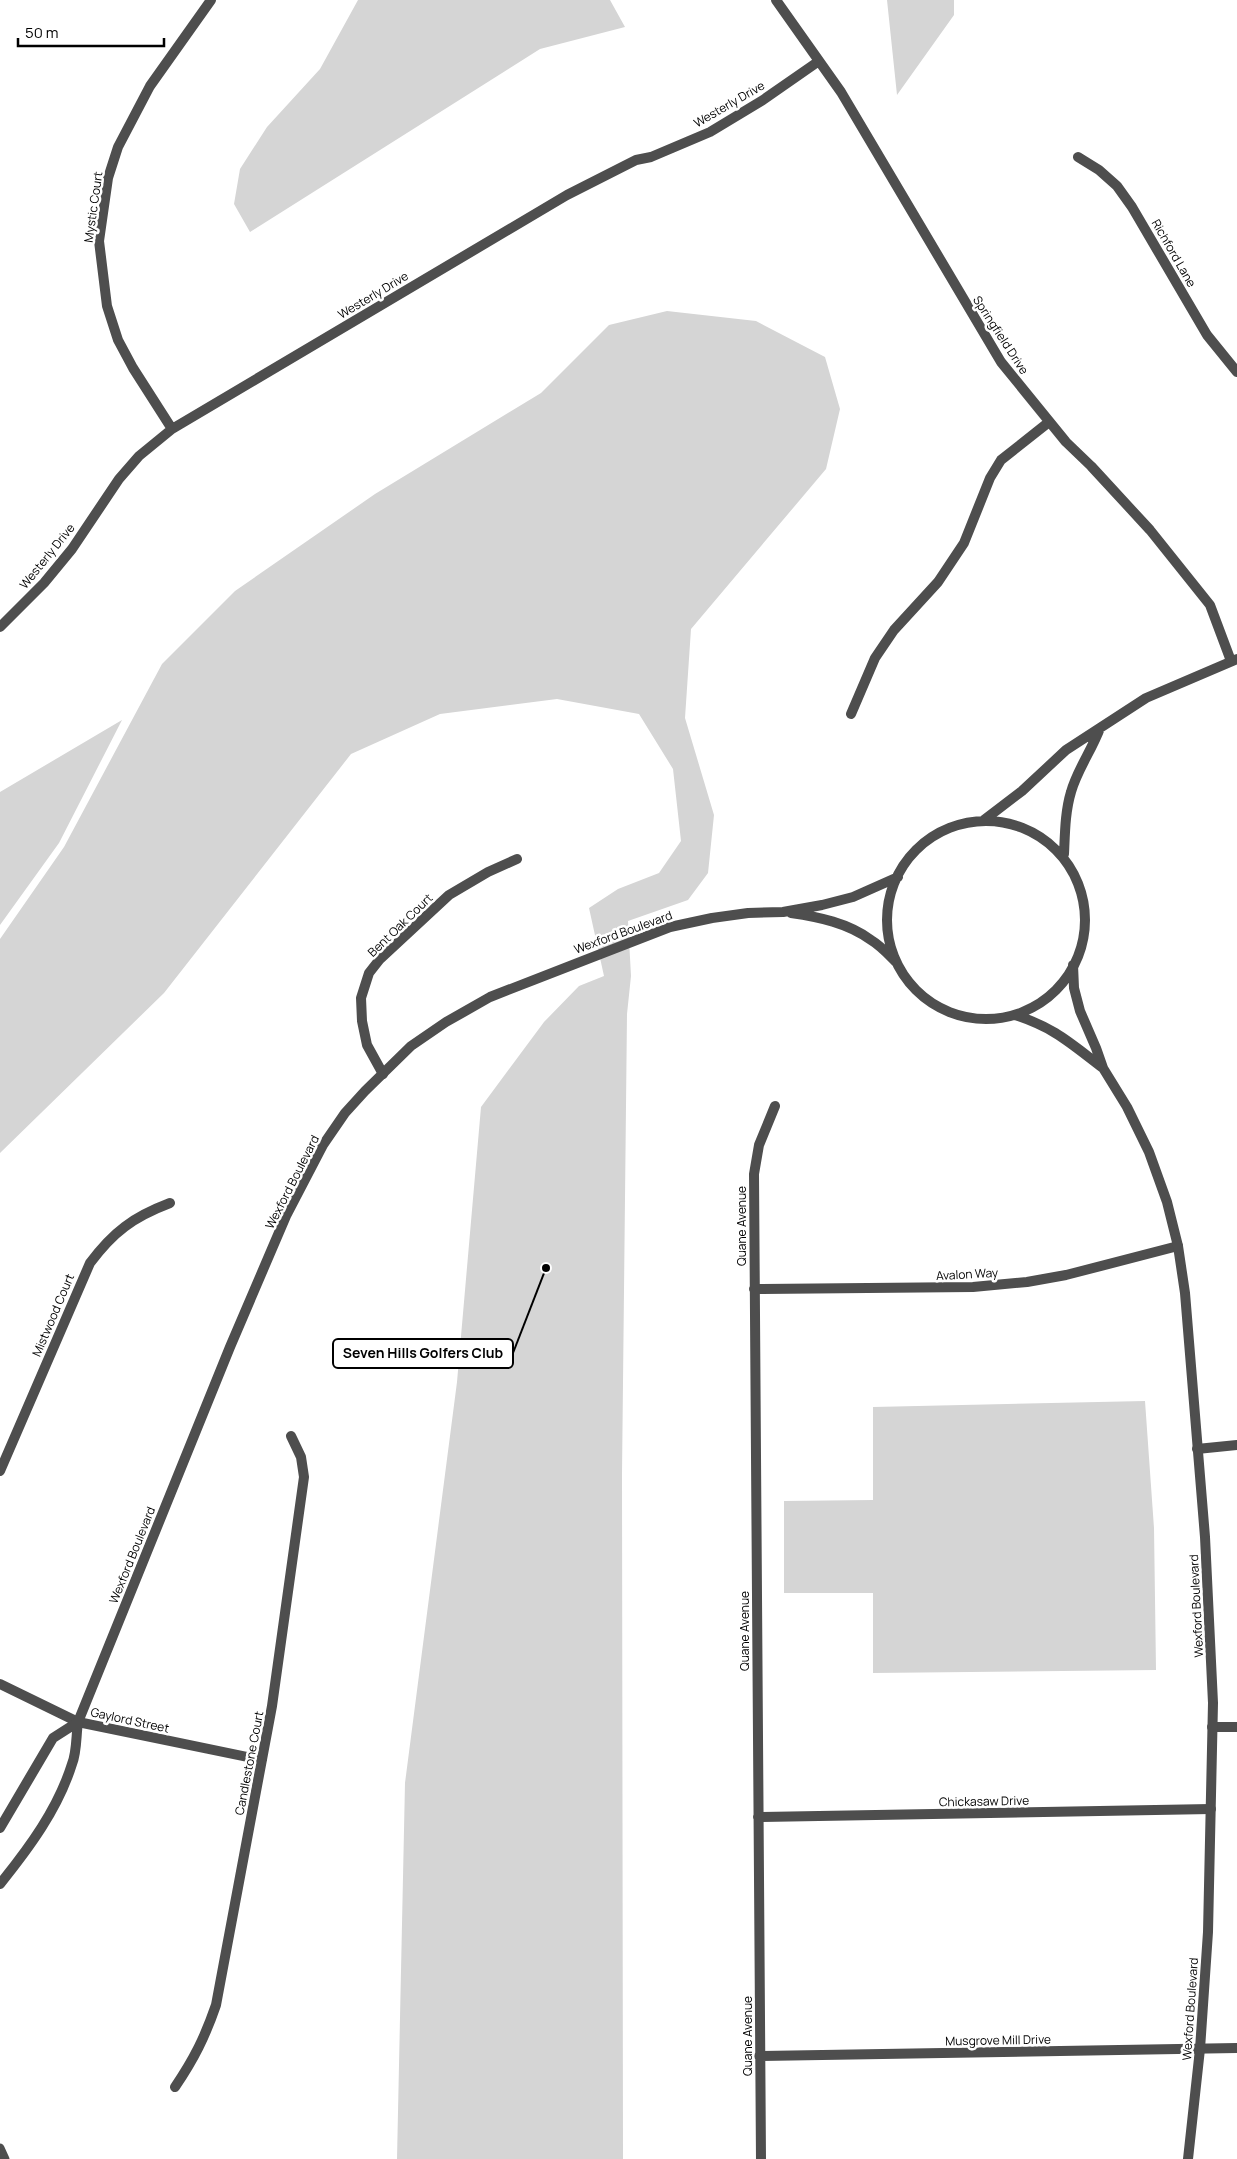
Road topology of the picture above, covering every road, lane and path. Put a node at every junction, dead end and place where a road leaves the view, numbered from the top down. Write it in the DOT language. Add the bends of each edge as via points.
graph roads {
  1 [pos="211,0"];
  2 [pos="776,0"];
  3 [pos="819,60"];
  4 [pos="1078,158"];
  5 [pos="1237,372"];
  6 [pos="1049,422"];
  7 [pos="172,429"];
  8 [pos="0,627"];
  9 [pos="1234,660"];
  10 [pos="851,714"];
  11 [pos="1100,728"];
  12 [pos="984,820"];
  13 [pos="1064,854"];
  14 [pos="517,859"];
  15 [pos="898,877"];
  16 [pos="783,912"];
  17 [pos="897,963"];
  18 [pos="1073,964"];
  19 [pos="1015,1015"];
  20 [pos="1103,1068"];
  21 [pos="383,1074"];
  22 [pos="775,1106"];
  23 [pos="170,1204"];
  24 [pos="1178,1246"];
  25 [pos="754,1289"];
  26 [pos="291,1436"];
  27 [pos="1237,1445"];
  28 [pos="1197,1449"];
  29 [pos="0,1471"];
  30 [pos="0,1684"];
  31 [pos="78,1722"];
  32 [pos="1237,1726"];
  33 [pos="1212,1727"];
  34 [pos="262,1760"];
  35 [pos="1210,1809"];
  36 [pos="758,1817"];
  37 [pos="0,1828"];
  38 [pos="0,1884"];
  39 [pos="1237,2048"];
  40 [pos="1200,2049"];
  41 [pos="759,2056"];
  42 [pos="174,2087"];
  43 [pos="0,2148"];
  44 [pos="6,2159"];
  45 [pos="760,2159"];
  46 [pos="1188,2159"];
  1 -- 7 [label="street, Mystic Court" via="150,86 118,147 108,178 99,241 108,306 118,340"];
  2 -- 3 [label="street, Springfield Drive"];
  3 -- 6 [label="street, Springfield Drive" via="1001,362"];
  3 -- 7 [label="street, Westerly Drive" via="763,100 710,132 651,157 636,160 567,195"];
  4 -- 5 [label="street, Richford Lane" via="1117,186 1207,335"];
  6 -- 9 [label="street, Springfield Drive" via="1150,530 1210,605"];
  6 -- 10 [label="street" via="1001,460 990,478 964,543 938,582 894,630 875,658"];
  7 -- 8 [label="street, Westerly Drive" via="139,456 119,479 44,583"];
  9 -- 11 [label="street" via="1146,698"];
  11 -- 12 [label="street" via="1066,750 1022,791"];
  11 -- 13 [label="street" via="1093,749 1071,790"];
  12 -- 13 [label="street" via="1001,820 1027,829"];
  12 -- 15 [label="street" via="947,829 927,841"];
  13 -- 18 [label="street" via="1080,888 1084,908 1084,927"];
  14 -- 21 [label="street, Bent Oak Court" via="448,896 369,973 361,998 362,1021 367,1045"];
  15 -- 16 [label="street, Wexford Boulevard" via="854,897"];
  15 -- 17 [label="street" via="888,918 890,941"];
  16 -- 17 [label="street, Wexford Boulevard" via="822,918 853,930 871,940"];
  16 -- 21 [label="street, Wexford Boulevard" via="748,913 670,927 490,997 411,1046"];
  17 -- 19 [label="street" via="909,982 939,1008 976,1019"];
  18 -- 19 [label="street" via="1049,996"];
  18 -- 20 [label="street, Wexford Boulevard" via="1074,988 1080,1011"];
  19 -- 20 [label="street, Wexford Boulevard" via="1054,1031"];
  20 -- 24 [label="street, Wexford Boulevard" via="1149,1152"];
  21 -- 31 [label="street, Wexford Boulevard" via="345,1113 323,1145 286,1216"];
  22 -- 25 [label="street, Quane Avenue" via="759,1145 754,1174"];
  23 -- 29 [label="street, Mistwood Court" via="144,1213 126,1224 105,1243 90,1264"];
  24 -- 25 [label="street, Avalon Way" via="1066,1275 973,1288"];
  24 -- 28 [label="street, Wexford Boulevard" via="1185,1293"];
  25 -- 36 [label="street, Quane Avenue"];
  26 -- 34 [label="street, Candlestone Court" via="301,1457 303,1495"];
  27 -- 28 [label="street"];
  28 -- 33 [label="street, Wexford Boulevard" via="1205,1537"];
  30 -- 31 [label="street, Gaylord Street"];
  31 -- 34 [label="street, Gaylord Street"];
  31 -- 37 [label="street" via="53,1738"];
  31 -- 38 [label="street, Wexford Boulevard" via="73,1763 53,1807 30,1847"];
  32 -- 33 [label="street"];
  33 -- 35 [label="street, Wexford Boulevard"];
  34 -- 42 [label="street, Candlestone Court" via="216,2005 206,2035"];
  35 -- 36 [label="street, Chickasaw Drive"];
  35 -- 40 [label="street, Wexford Boulevard" via="1208,1932"];
  36 -- 41 [label="street, Quane Avenue"];
  39 -- 40 [label="street, Musgrove Mill Drive"];
  40 -- 41 [label="street, Musgrove Mill Drive"];
  40 -- 46 [label="street, Wexford Boulevard"];
  41 -- 45 [label="street, Quane Avenue"];
  43 -- 44 [label="lane"];
}
